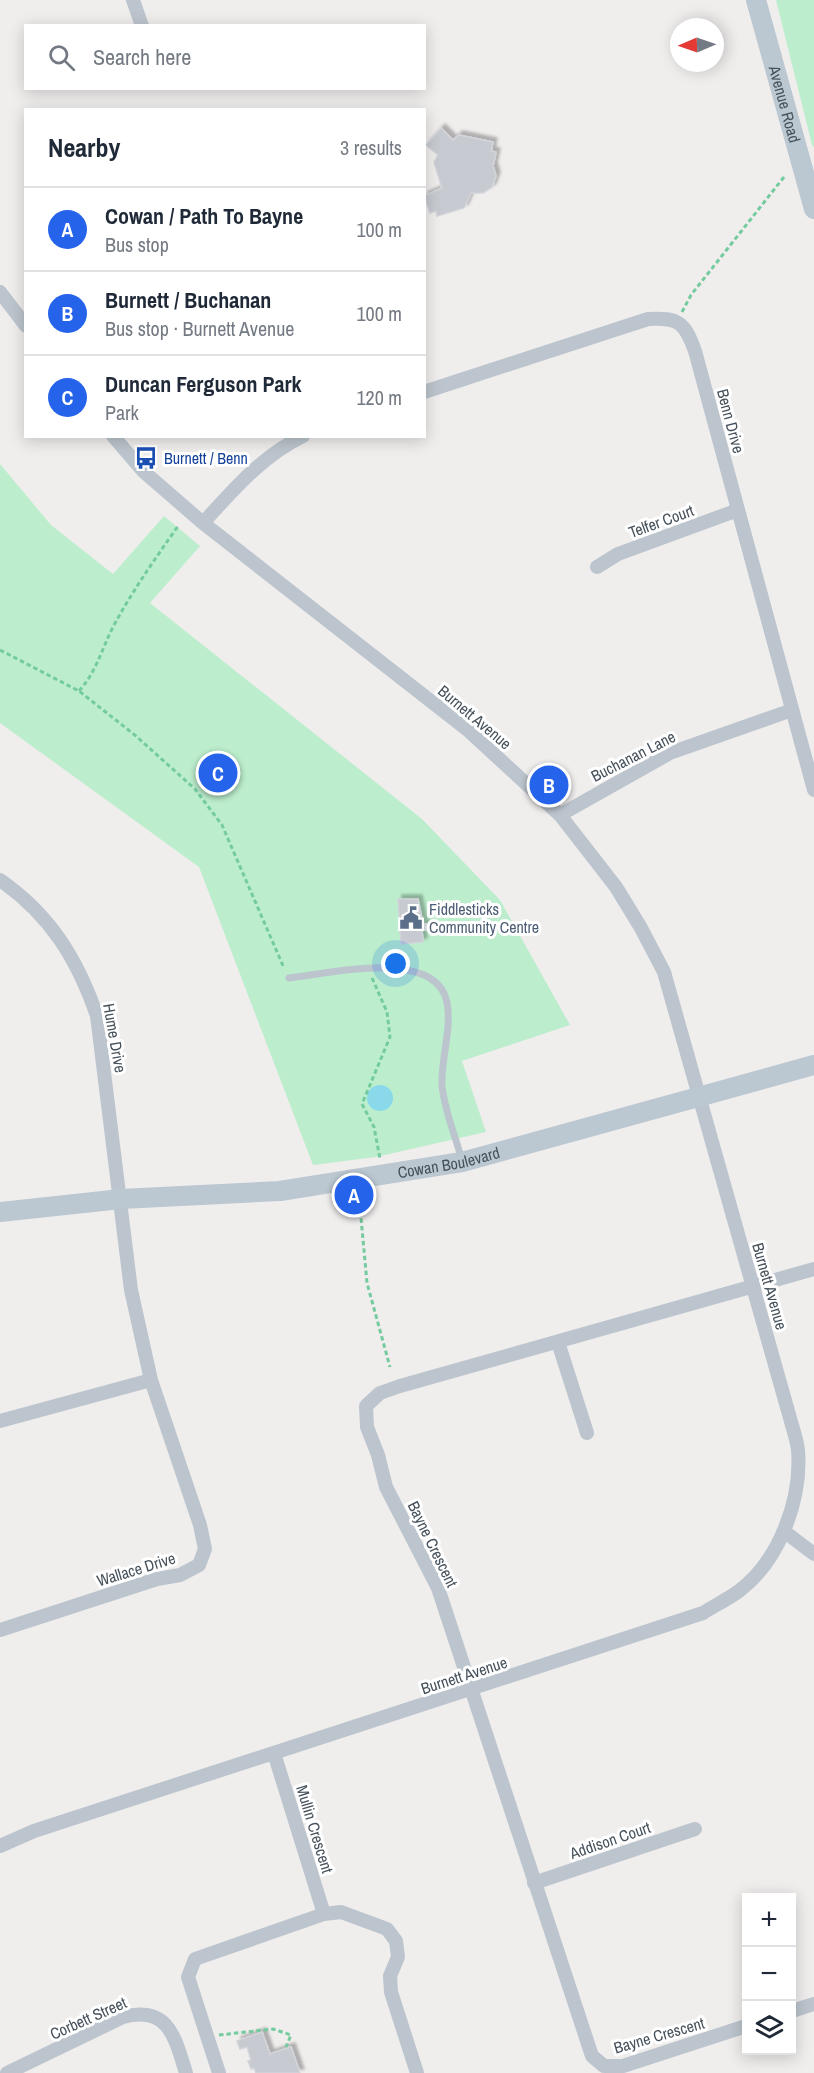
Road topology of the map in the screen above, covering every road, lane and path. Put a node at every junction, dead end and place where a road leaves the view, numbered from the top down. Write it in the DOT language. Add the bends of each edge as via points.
graph roads {
  1 [pos="133,0"];
  2 [pos="756,0"];
  3 [pos="141,24"];
  4 [pos="784,177"];
  5 [pos="814,209"];
  6 [pos="0,292"];
  7 [pos="676,321"];
  8 [pos="24,323"];
  9 [pos="426,391"];
  10 [pos="115,438"];
  11 [pos="299,438"];
  12 [pos="738,510"];
  13 [pos="203,523"];
  14 [pos="178,526"];
  15 [pos="597,567"];
  16 [pos="0,650"];
  17 [pos="79,691"];
  18 [pos="792,710"];
  19 [pos="814,789"];
  20 [pos="560,815"];
  21 [pos="0,880"];
  22 [pos="369,970"];
  23 [pos="289,978"];
  24 [pos="814,1065"];
  25 [pos="700,1096"];
  26 [pos="380,1159"];
  27 [pos="462,1162"];
  28 [pos="359,1191"];
  29 [pos="122,1199"];
  30 [pos="0,1212"];
  31 [pos="814,1269"];
  32 [pos="753,1287"];
  33 [pos="558,1342"];
  34 [pos="390,1367"];
  35 [pos="151,1380"];
  36 [pos="0,1420"];
  37 [pos="587,1433"];
  38 [pos="785,1532"];
  39 [pos="814,1554"];
  40 [pos="0,1630"];
  41 [pos="471,1690"];
  42 [pos="274,1753"];
  43 [pos="695,1829"];
  44 [pos="0,1846"];
  45 [pos="534,1883"];
  46 [pos="324,1914"];
  47 [pos="814,2004"];
  48 [pos="796,2010"];
  49 [pos="742,2028"];
  50 [pos="207,2037"];
  51 [pos="286,2047"];
  52 [pos="7,2073"];
  53 [pos="186,2073"];
  54 [pos="219,2073"];
  55 [pos="417,2073"];
  1 -- 3 [label="street"];
  2 -- 5 [label="street, Avenue Road"];
  4 -- 7 [label="path" via="691,295"];
  6 -- 8 [label="street"];
  7 -- 9 [label="street" via="648,319"];
  7 -- 12 [label="street, Benn Drive" via="687,328 695,351"];
  10 -- 13 [label="street, Burnett Avenue" via="142,471"];
  11 -- 13 [label="street" via="280,447 248,475"];
  12 -- 15 [label="street, Telfer Court" via="618,554"];
  12 -- 18 [label="street, Benn Drive"];
  13 -- 20 [label="street, Burnett Avenue" via="469,732"];
  14 -- 17 [label="path" via="139,580 108,637 93,675"];
  16 -- 17 [label="path"];
  17 -- 23 [label="path" via="136,736 202,798 222,825"];
  18 -- 19 [label="street, Benn Drive"];
  18 -- 20 [label="street, Buchanan Lane" via="670,753"];
  20 -- 25 [label="street, Burnett Avenue" via="616,887 664,972"];
  21 -- 29 [label="street, Hume Drive" via="26,898 64,944 83,978 97,1016"];
  22 -- 23 [label="lane"];
  22 -- 26 [label="path" via="387,1012 390,1037 362,1104 374,1127"];
  22 -- 27 [label="lane" via="418,971 437,981 447,1002 442,1088"];
  24 -- 25 [label="street, Cowan Boulevard"];
  25 -- 27 [label="street, Cowan Boulevard"];
  25 -- 32 [label="street, Burnett Avenue"];
  27 -- 29 [label="street, Cowan Boulevard" via="280,1191"];
  28 -- 34 [label="path" via="367,1283"];
  29 -- 30 [label="street, Cowan Boulevard"];
  29 -- 35 [label="street, Wallace Drive" via="131,1290"];
  31 -- 32 [label="street, Bayne Crescent"];
  32 -- 33 [label="street, Bayne Crescent"];
  32 -- 38 [label="street, Burnett Avenue" via="798,1450 796,1485"];
  33 -- 37 [label="street"];
  33 -- 41 [label="street, Bayne Crescent" via="380,1393 366,1406 367,1428 386,1487 438,1588"];
  35 -- 36 [label="street"];
  35 -- 40 [label="street, Wallace Drive" via="200,1526 205,1549 199,1565 180,1575"];
  38 -- 39 [label="street"];
  38 -- 41 [label="street, Burnett Avenue" via="740,1591 703,1612"];
  41 -- 42 [label="street, Burnett Avenue"];
  41 -- 45 [label="street, Bayne Crescent"];
  42 -- 44 [label="street, Burnett Avenue" via="34,1830"];
  42 -- 46 [label="street, Mullin Crescent"];
  43 -- 45 [label="street, Addison Court"];
  45 -- 49 [label="street, Bayne Crescent" via="585,2041 592,2056 604,2066 623,2066"];
  46 -- 50 [label="street" via="195,1959 188,1977"];
  46 -- 55 [label="street" via="341,1912 387,1929 396,1941 398,1957 390,1976 391,1992"];
  47 -- 48 [label="street"];
  50 -- 51 [label="path" via="273,2029 291,2035"];
  50 -- 54 [label="street"];
  52 -- 53 [label="street, Corbett Street" via="138,2013 165,2022"];
}
